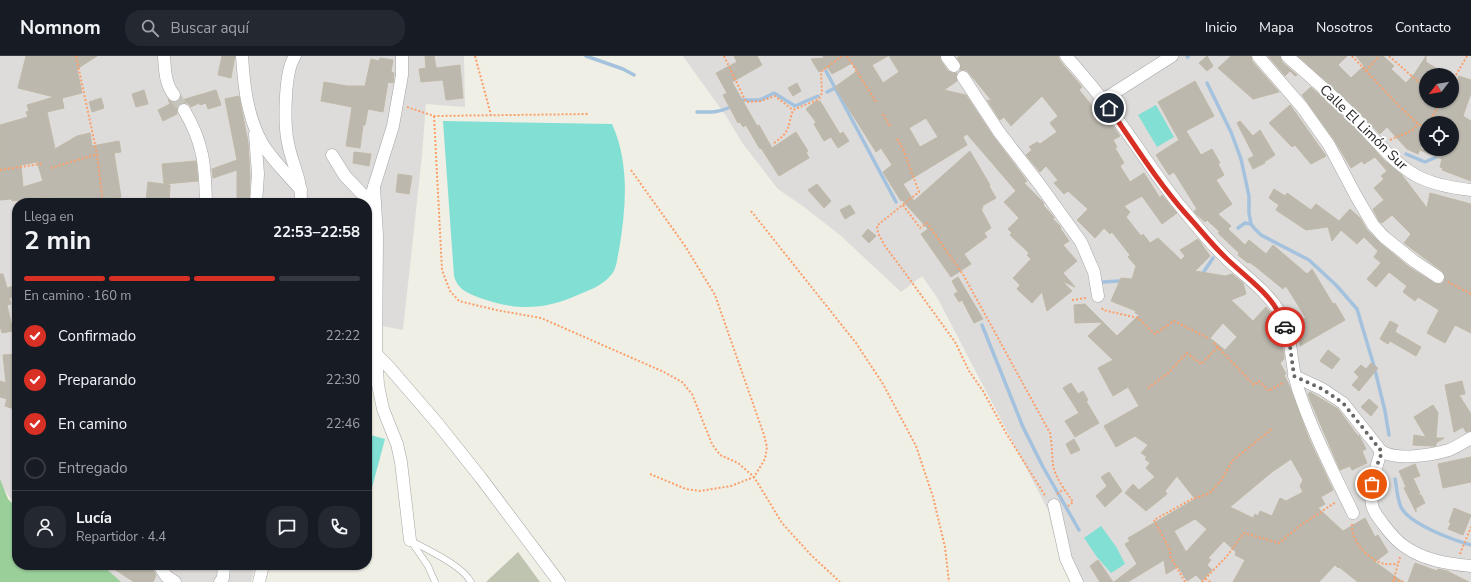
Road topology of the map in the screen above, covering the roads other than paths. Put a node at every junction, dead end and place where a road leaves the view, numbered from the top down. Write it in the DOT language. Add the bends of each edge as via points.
graph roads {
  1 [pos="164,56"];
  2 [pos="242,56"];
  3 [pos="295,56"];
  4 [pos="402,56"];
  5 [pos="1066,56"];
  6 [pos="1172,56"];
  7 [pos="1258,56"];
  8 [pos="1287,56"];
  9 [pos="963,77"];
  10 [pos="174,96"];
  11 [pos="1103,100"];
  12 [pos="184,110"];
  13 [pos="254,127"];
  14 [pos="332,155"];
  15 [pos="374,187"];
  16 [pos="301,190"];
  17 [pos="1471,190"];
  18 [pos="206,198"];
  19 [pos="256,198"];
  20 [pos="301,198"];
  21 [pos="362,198"];
  22 [pos="370,198"];
  23 [pos="1438,277"];
  24 [pos="1098,296"];
  25 [pos="372,333"];
  26 [pos="372,353"];
  27 [pos="372,357"];
  28 [pos="1294,376"];
  29 [pos="1471,438"];
  30 [pos="1382,452"];
  31 [pos="1055,500"];
  32 [pos="1353,513"];
  33 [pos="410,540"];
  34 [pos="1471,566"];
  35 [pos="162,570"];
  36 [pos="224,570"];
  37 [pos="262,570"];
  38 [pos="175,582"];
  39 [pos="220,582"];
  40 [pos="258,582"];
  41 [pos="436,582"];
  42 [pos="471,582"];
  43 [pos="559,582"];
  44 [pos="1077,582"];
  1 -- 10 [label="street" via="167,84"];
  2 -- 13 [label="street" via="248,109"];
  3 -- 16 [label="street" via="287,79 286,127"];
  4 -- 15 [label="street" via="402,74 393,126"];
  5 -- 11 [label="street"];
  6 -- 11 [label="street"];
  7 -- 23 [label="street" via="1302,107 1329,145 1373,225 1414,261"];
  8 -- 17 [label="street, Calle El Limón Sur" via="1403,166 1415,174 1443,185"];
  9 -- 24 [label="street" via="999,132 1081,242 1094,272"];
  11 -- 28 [label="street" via="1184,212 1226,258 1273,302 1281,314 1288,334"];
  12 -- 18 [label="street" via="200,143"];
  13 -- 16 [label="street" via="262,144"];
  13 -- 19 [label="street" via="258,174"];
  14 -- 21 [label="street"];
  15 -- 22 [label="street"];
  15 -- 25 [label="street" via="377,236"];
  16 -- 20 [label="street"];
  26 -- 43 [label="street" via="408,389 457,448"];
  27 -- 33 [label="street" via="383,409 397,444 401,462"];
  28 -- 30 [label="street" via="1322,389 1343,403"];
  28 -- 32 [label="street" via="1321,447"];
  29 -- 30 [label="street" via="1438,452 1394,456"];
  30 -- 34 [label="street" via="1373,476 1372,507 1392,536 1423,556 1451,564"];
  31 -- 44 [label="street" via="1066,558"];
  33 -- 41 [label="lane"];
  33 -- 42 [label="lane" via="456,567"];
  35 -- 38 [label="street"];
  36 -- 39 [label="street"];
  37 -- 40 [label="street"];
}
